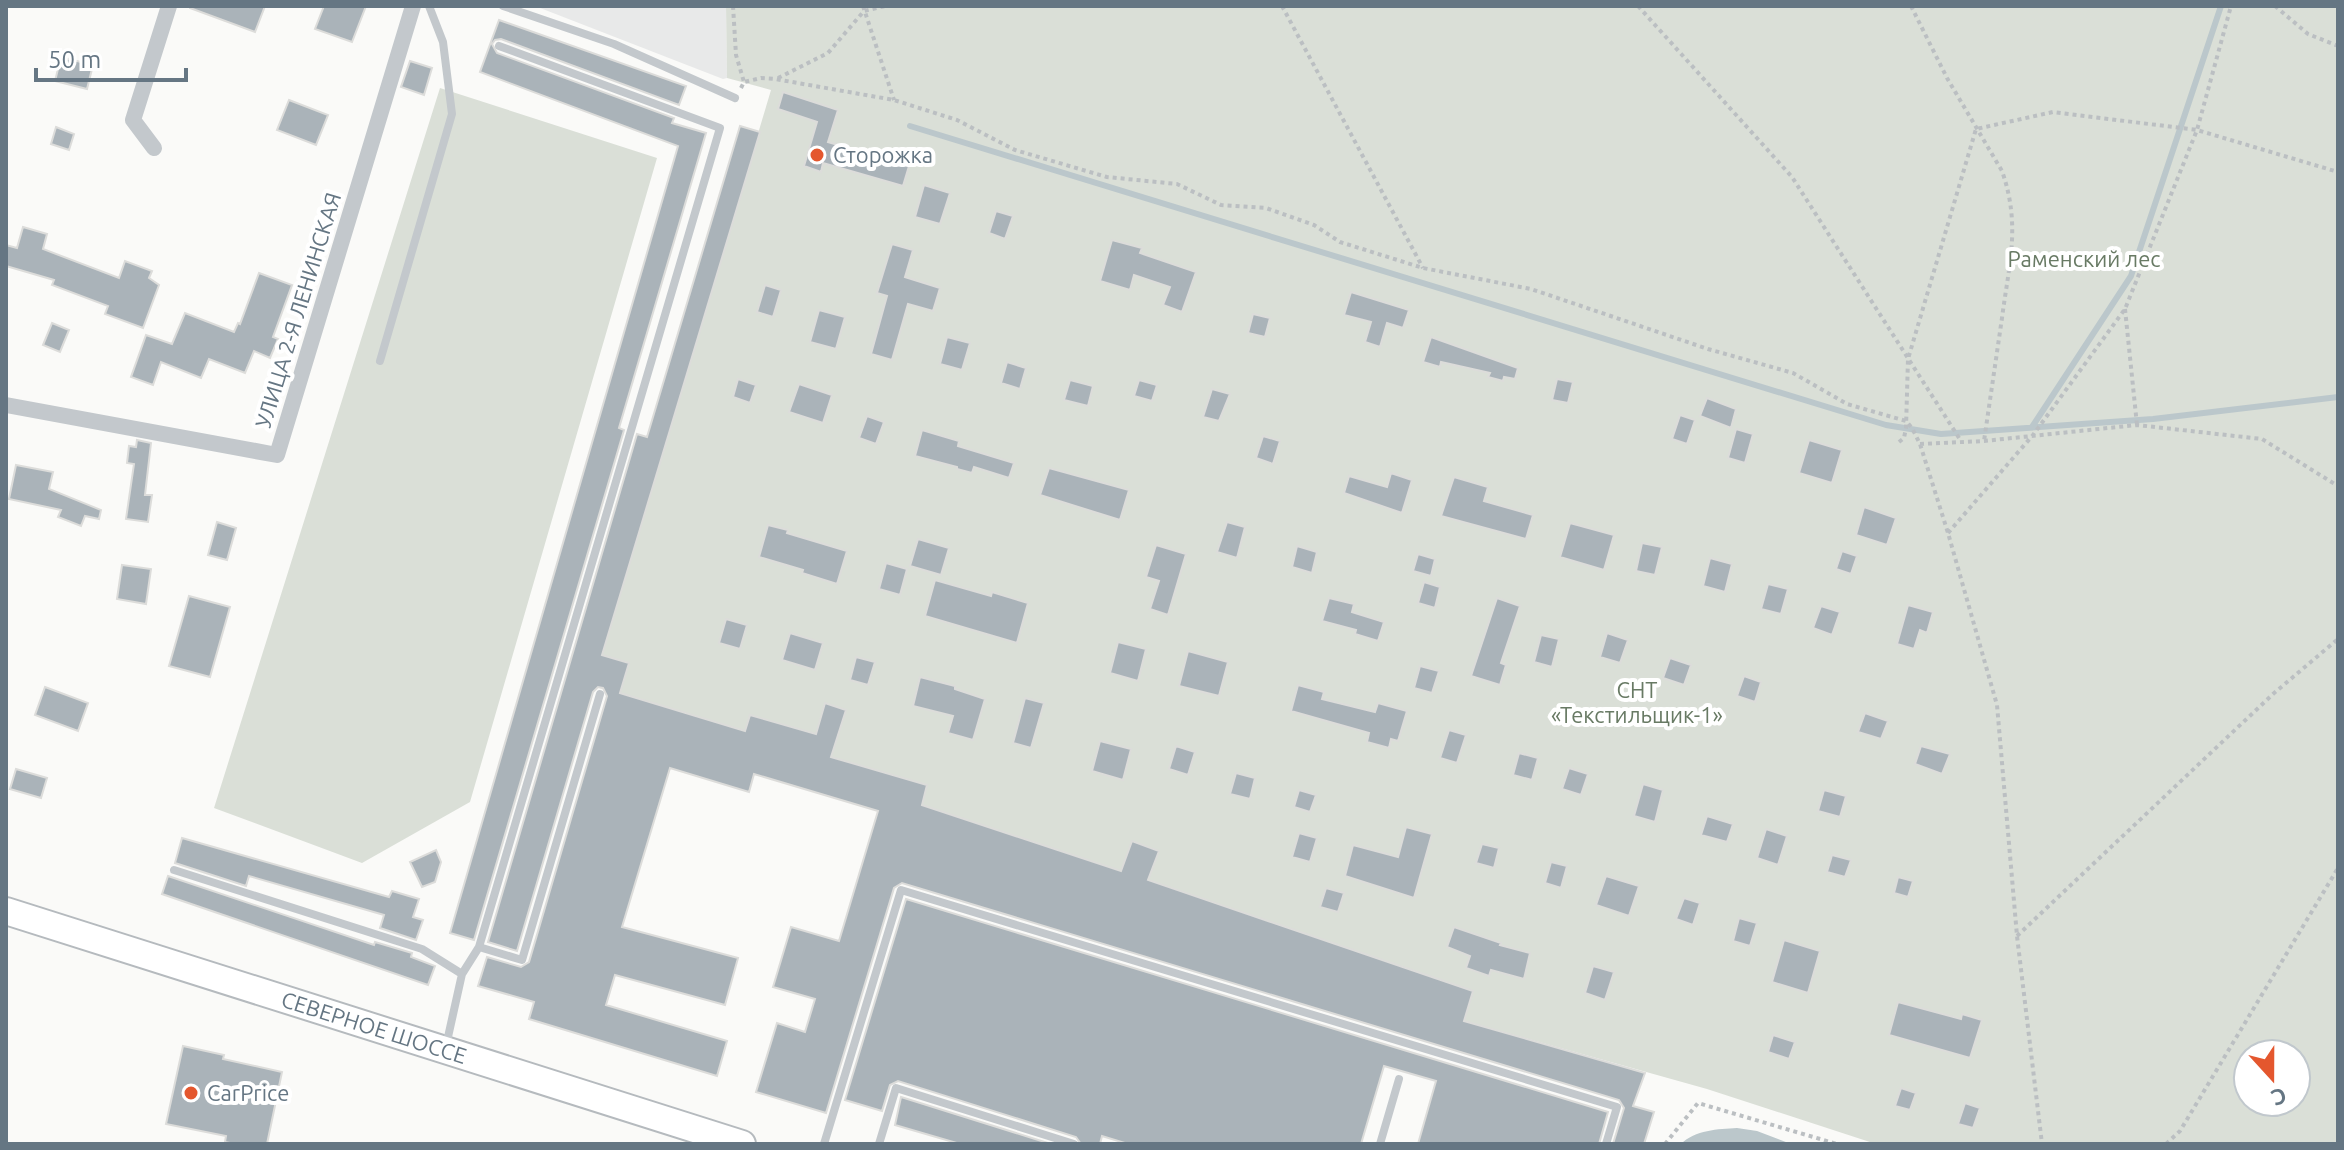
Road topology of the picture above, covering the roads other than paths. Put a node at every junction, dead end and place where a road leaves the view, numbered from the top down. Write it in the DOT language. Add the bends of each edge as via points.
graph roads {
  1 [pos="169,6"];
  2 [pos="413,6"];
  3 [pos="429,6"];
  4 [pos="503,6"];
  5 [pos="499,46"];
  6 [pos="735,98"];
  7 [pos="154,148"];
  8 [pos="380,361"];
  9 [pos="6,405"];
  10 [pos="600,694"];
  11 [pos="174,870"];
  12 [pos="6,911"];
  13 [pos="479,947"];
  14 [pos="462,974"];
  15 [pos="445,1050"];
  16 [pos="1399,1079"];
  17 [pos="742,1144"];
  18 [pos="824,1144"];
  19 [pos="879,1144"];
  20 [pos="1074,1144"];
  21 [pos="1380,1144"];
  22 [pos="1606,1144"];
  1 -- 7 [label="street" via="133,120"];
  2 -- 9 [label="street, УЛИЦА 2-Я ЛЕНИНСКАЯ" via="277,455"];
  3 -- 8 [label="lane" via="443,42 452,114"];
  4 -- 6 [label="lane" via="614,44"];
  5 -- 13 [label="lane" via="720,128"];
  10 -- 13 [label="lane" via="522,960"];
  11 -- 14 [label="lane" via="422,949"];
  12 -- 15 [label="main road, СЕВЕРНОЕ ШОССЕ"];
  13 -- 14 [label="lane"];
  14 -- 15 [label="lane"];
  15 -- 17 [label="main road, СЕВЕРНОЕ ШОССЕ"];
  16 -- 21 [label="lane"];
  18 -- 22 [label="lane" via="901,890 1617,1107"];
  19 -- 20 [label="lane" via="896,1088"];
}
